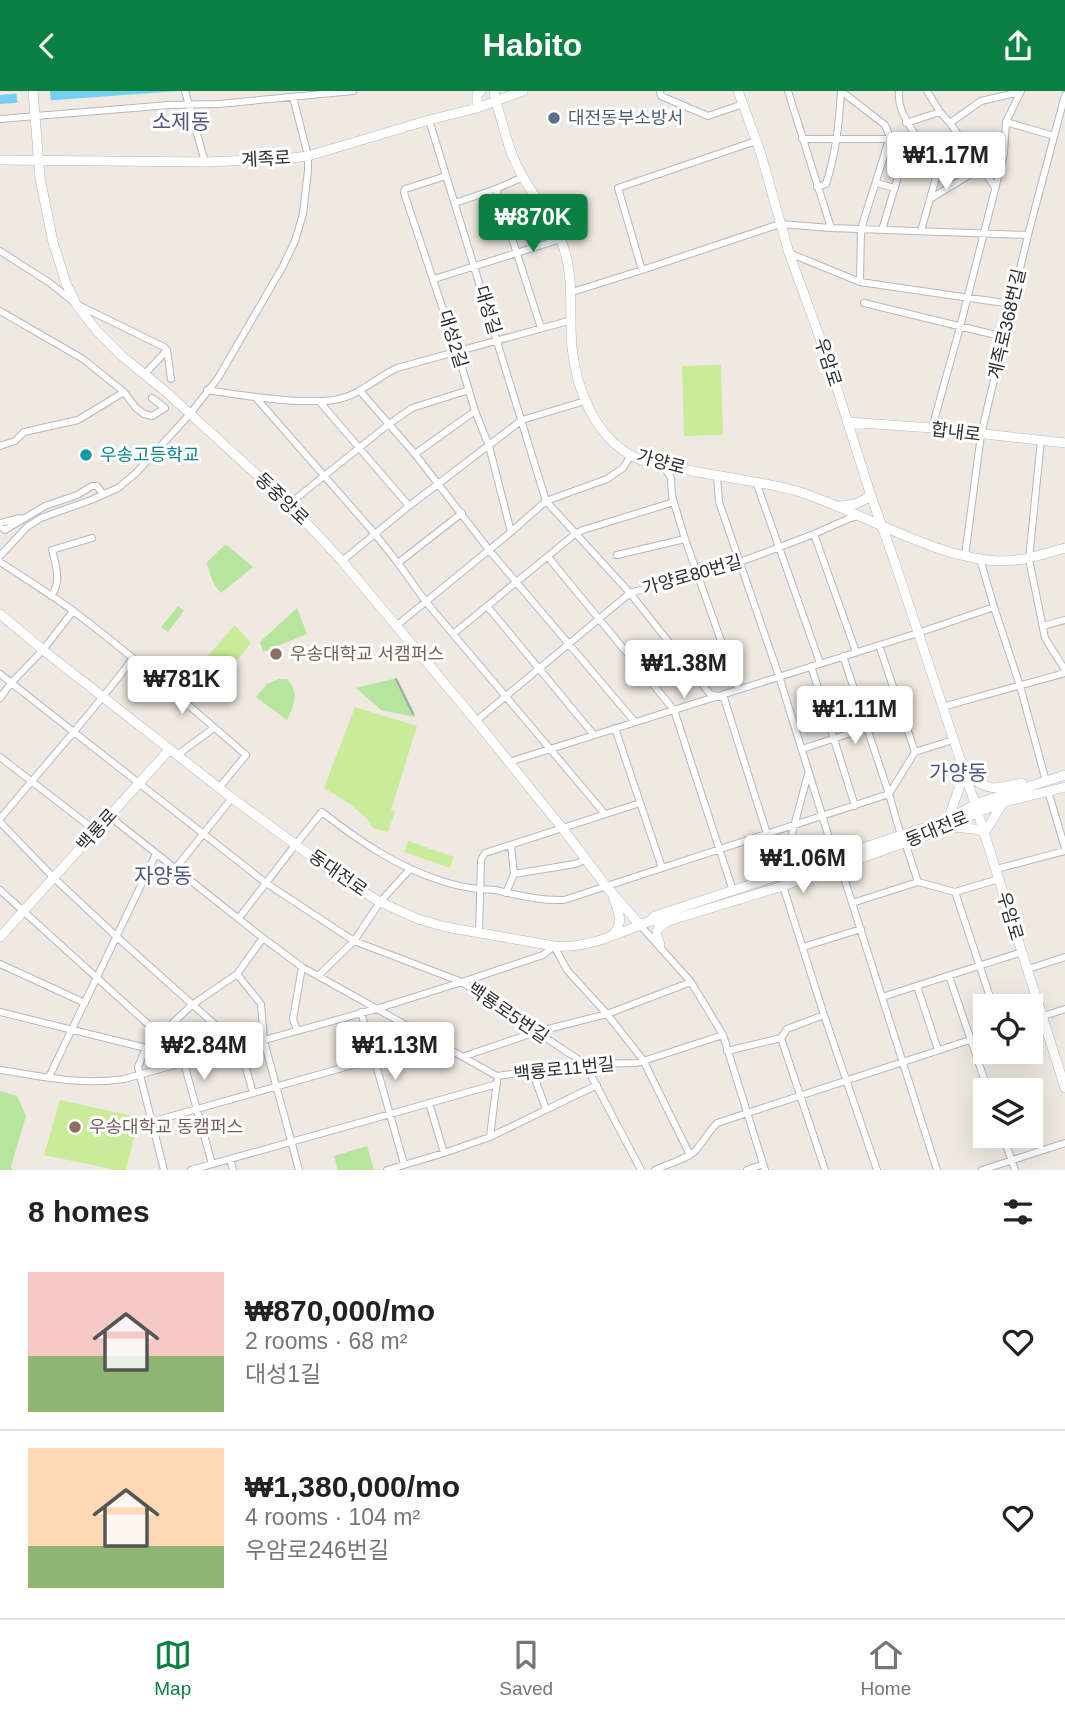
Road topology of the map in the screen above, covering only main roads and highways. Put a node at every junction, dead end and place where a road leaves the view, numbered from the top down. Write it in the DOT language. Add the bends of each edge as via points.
graph roads {
  1 [pos="33,91"];
  2 [pos="481,91"];
  3 [pos="494,91"];
  4 [pos="521,91"];
  5 [pos="737,91"];
  6 [pos="496,102"];
  7 [pos="477,108"];
  8 [pos="0,160"];
  9 [pos="38,160"];
  10 [pos="847,422"];
  11 [pos="1065,443"];
  12 [pos="871,496"];
  13 [pos="839,506"];
  14 [pos="881,524"];
  15 [pos="1065,548"];
  16 [pos="0,614"];
  17 [pos="173,752"];
  18 [pos="964,774"];
  19 [pos="1065,775"];
  20 [pos="1042,782"];
  21 [pos="1065,786"];
  22 [pos="1004,802"];
  23 [pos="976,808"];
  24 [pos="948,823"];
  25 [pos="984,832"];
  26 [pos="838,861"];
  27 [pos="608,889"];
  28 [pos="650,921"];
  29 [pos="668,921"];
  30 [pos="640,925"];
  31 [pos="611,936"];
  32 [pos="0,937"];
  33 [pos="660,946"];
  34 [pos="1065,1087"];
  1 -- 9 [label="main road, 동중앙로"];
  2 -- 7 [label="main road"];
  3 -- 6 [label="main road, 가양로"];
  4 -- 6 [label="main road, 계족로"];
  5 -- 10 [label="main road, 우암로"];
  6 -- 7 [label="main road, 계족로"];
  6 -- 13 [label="main road, 가양로" via="523,177 561,239 572,292 575,373 585,401 611,439 648,462 785,487"];
  7 -- 9 [label="main road, 계족로" via="308,156 205,162"];
  8 -- 9 [label="main road, 계족로"];
  9 -- 27 [label="main road, 동중앙로" via="53,242 66,283 97,331 289,504 342,561 477,721"];
  10 -- 11 [label="main road, 합내로"];
  10 -- 12 [label="main road, 우암로"];
  12 -- 13 [label="main road"];
  12 -- 14 [label="main road, 우암로"];
  13 -- 14 [label="main road, 가양로"];
  14 -- 15 [label="main road, 가양로" via="946,551 980,559 1029,559"];
  14 -- 18 [label="main road, 우암로"];
  16 -- 17 [label="main road, 동대전로"];
  17 -- 31 [label="main road, 동대전로" via="340,877 418,919 554,946 586,945"];
  17 -- 32 [label="main road, 백룡로" via="140,782"];
  18 -- 20 [label="main road" via="997,789"];
  18 -- 23 [label="main road, 우암로"];
  18 -- 24 [label="main road"];
  19 -- 20 [label="main road, 동대전로"];
  20 -- 23 [label="main road, 동대전로"];
  21 -- 22 [label="main road, 동대전로"];
  22 -- 23 [label="main road, 동대전로"];
  22 -- 25 [label="main road"];
  23 -- 24 [label="main road, 동대전로"];
  23 -- 25 [label="main road, 우암로"];
  24 -- 25 [label="main road"];
  24 -- 26 [label="main road, 동대전로"];
  25 -- 34 [label="main road, 우암로"];
  26 -- 28 [label="main road, 동대전로" via="781,874"];
  26 -- 29 [label="main road, 동대전로" via="783,886"];
  27 -- 30 [label="main road, 동중앙로"];
  27 -- 31 [label="main road" via="620,923"];
  28 -- 29 [label="main road, 동대전로"];
  28 -- 30 [label="main road, 동대전로"];
  29 -- 33 [label="main road" via="657,931"];
  30 -- 31 [label="main road, 동대전로"];
}
